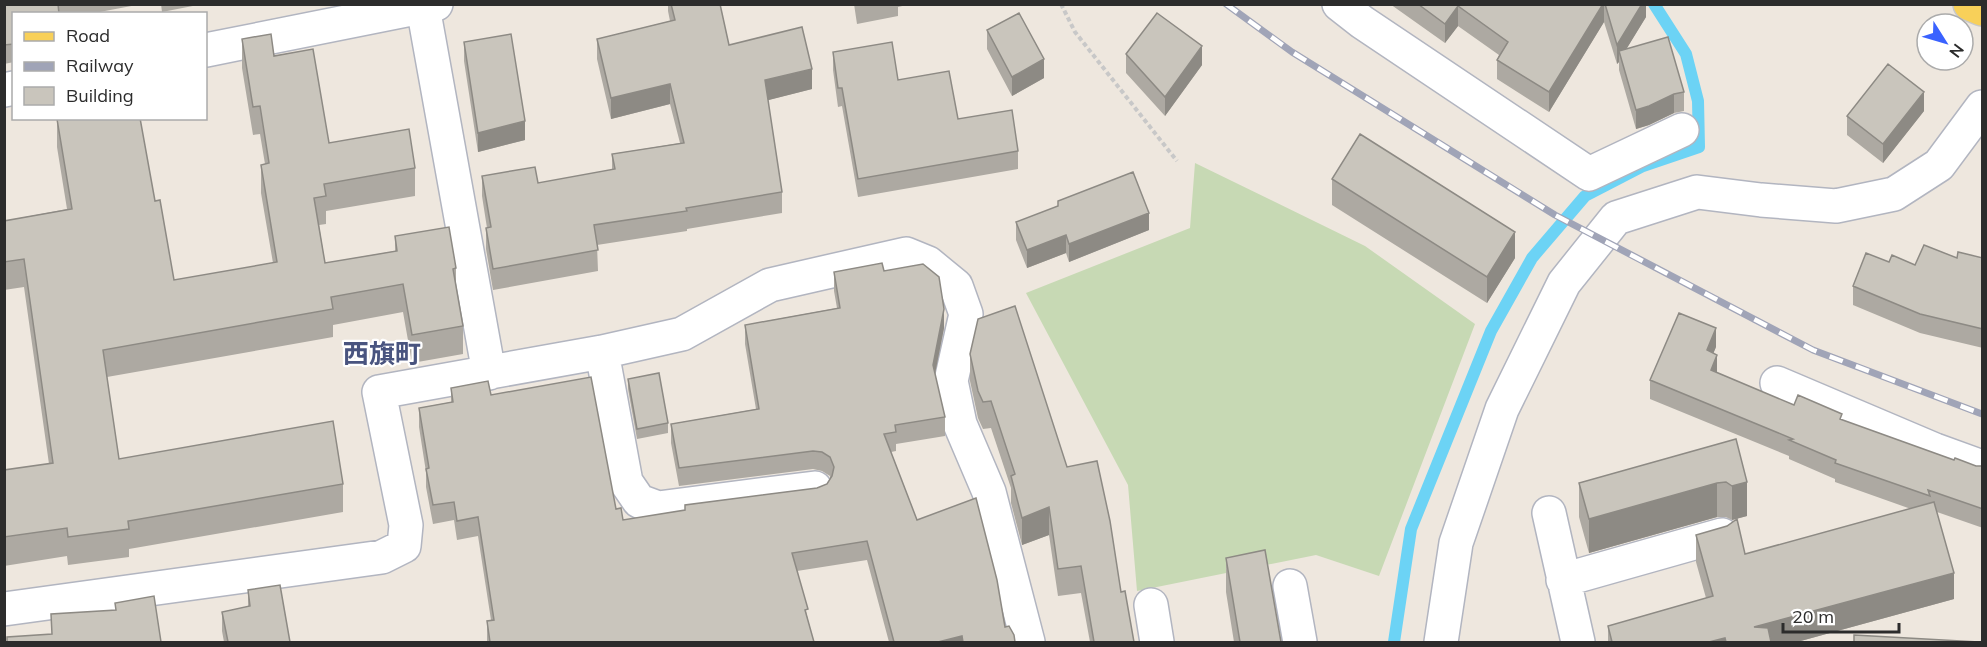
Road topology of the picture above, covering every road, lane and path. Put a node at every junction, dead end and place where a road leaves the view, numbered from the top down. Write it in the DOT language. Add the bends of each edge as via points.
graph roads {
  1 [pos="1061,4"];
  2 [pos="1339,4"];
  3 [pos="1970,4"];
  4 [pos="429,6"];
  5 [pos="1983,9"];
  6 [pos="207,50"];
  7 [pos="1983,107"];
  8 [pos="1682,130"];
  9 [pos="1177,161"];
  10 [pos="602,352"];
  11 [pos="489,373"];
  12 [pos="1777,383"];
  13 [pos="1983,467"];
  14 [pos="815,488"];
  15 [pos="1549,513"];
  16 [pos="1722,536"];
  17 [pos="1563,580"];
  18 [pos="1290,586"];
  19 [pos="1151,605"];
  20 [pos="4,609"];
  21 [pos="1028,642"];
  22 [pos="1157,642"];
  23 [pos="1300,642"];
  24 [pos="1441,642"];
  25 [pos="1578,642"];
  1 -- 9 [label="path" via="1075,32"];
  2 -- 8 [label="street" via="1589,174"];
  3 -- 5 [label="main road"];
  4 -- 6 [label="street"];
  4 -- 11 [label="street"];
  7 -- 24 [label="street" via="1939,165 1894,195 1836,206 1696,192 1616,218 1564,283 1502,409 1456,543"];
  10 -- 11 [label="street"];
  10 -- 14 [label="street" via="626,482 639,501 658,508"];
  10 -- 21 [label="street" via="682,334 770,285 906,254 928,263 956,286 966,314 951,381 960,424 989,492"];
  11 -- 20 [label="street" via="379,392 406,525 404,546 382,557"];
  12 -- 13 [label="street"];
  15 -- 17 [label="street"];
  16 -- 17 [label="street"];
  17 -- 25 [label="street"];
  18 -- 23 [label="street"];
  19 -- 22 [label="street"];
}
